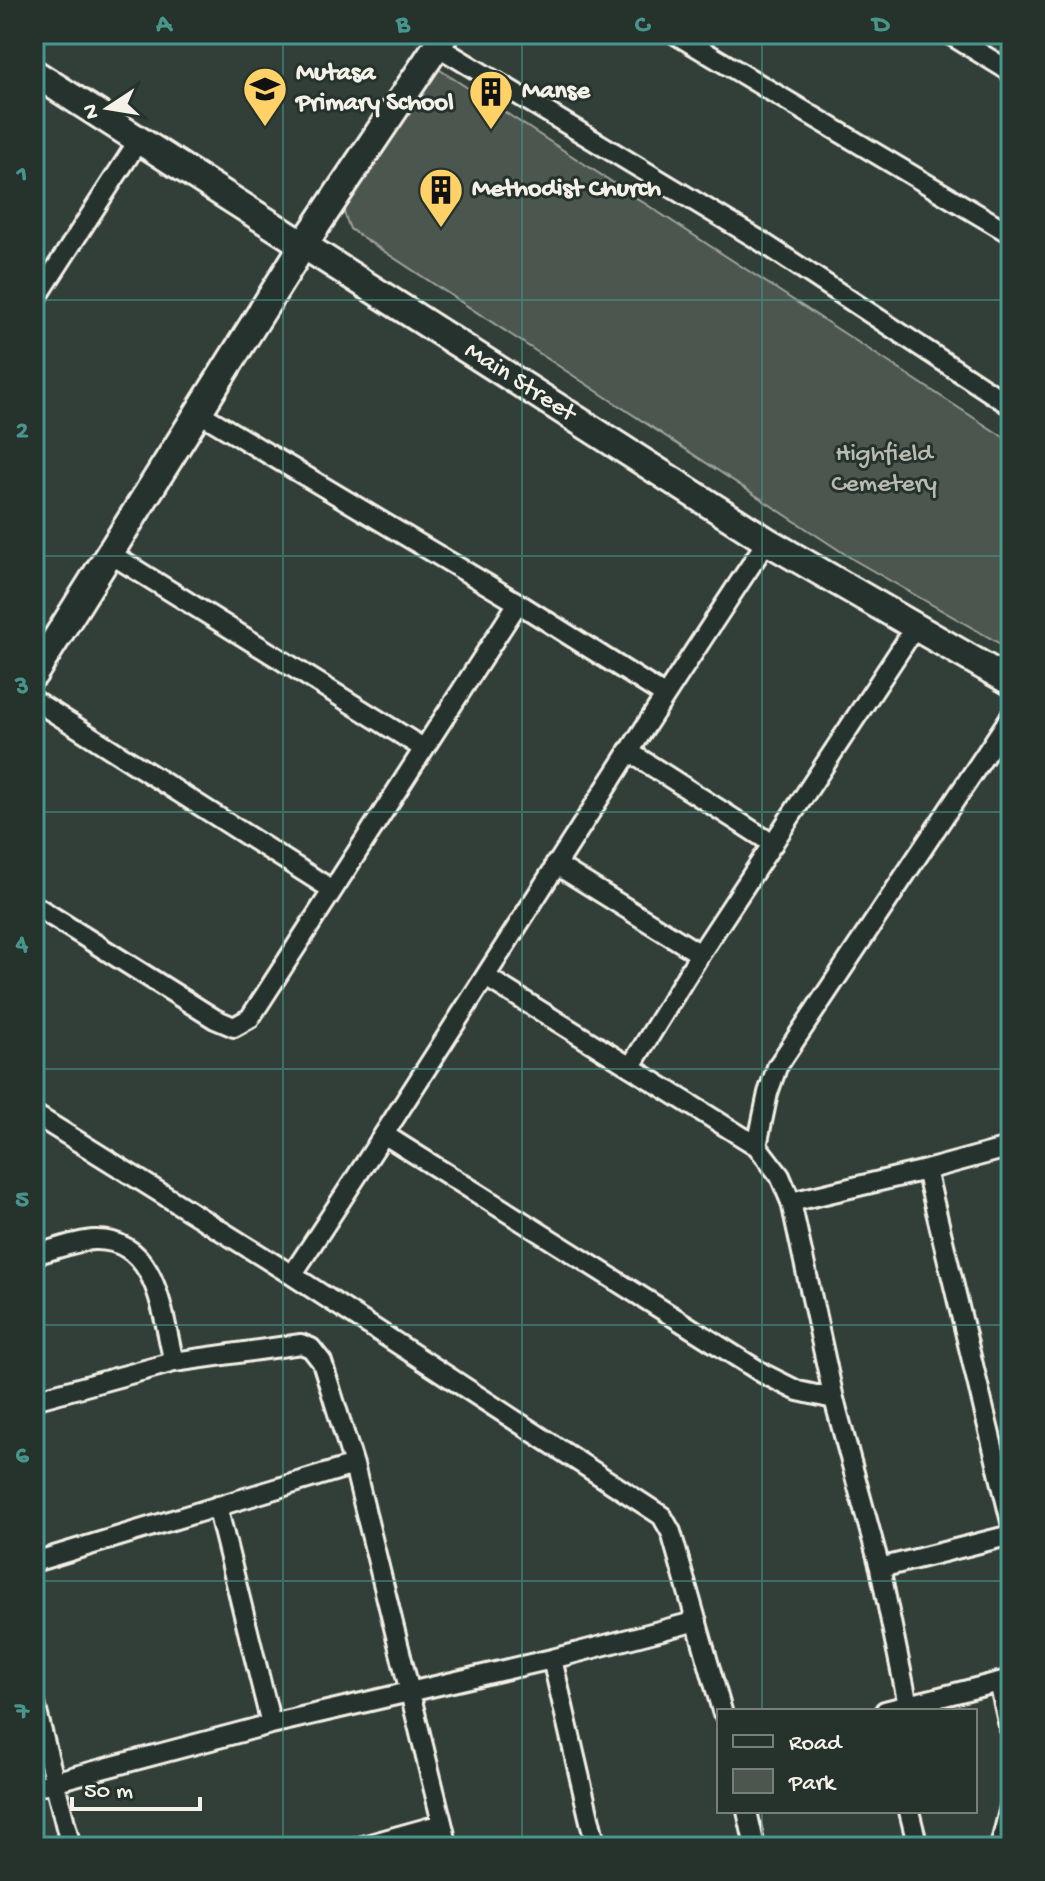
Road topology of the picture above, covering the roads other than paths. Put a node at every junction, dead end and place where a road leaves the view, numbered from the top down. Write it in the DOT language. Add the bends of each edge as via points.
graph roads {
  1 [pos="675,34"];
  2 [pos="949,34"];
  3 [pos="441,40"];
  4 [pos="1011,72"];
  5 [pos="34,73"];
  6 [pos="139,140"];
  7 [pos="1011,234"];
  8 [pos="304,244"];
  9 [pos="34,302"];
  10 [pos="1011,406"];
  11 [pos="198,412"];
  12 [pos="767,541"];
  13 [pos="109,553"];
  14 [pos="518,603"];
  15 [pos="916,626"];
  16 [pos="34,674"];
  17 [pos="1011,682"];
  18 [pos="664,695"];
  19 [pos="34,700"];
  20 [pos="1011,716"];
  21 [pos="423,748"];
  22 [pos="628,751"];
  23 [pos="773,844"];
  24 [pos="555,864"];
  25 [pos="331,889"];
  26 [pos="34,905"];
  27 [pos="700,954"];
  28 [pos="486,977"];
  29 [pos="631,1066"];
  30 [pos="34,1114"];
  31 [pos="385,1135"];
  32 [pos="757,1146"];
  33 [pos="1011,1147"];
  34 [pos="926,1170"];
  35 [pos="791,1202"];
  36 [pos="34,1255"];
  37 [pos="292,1275"];
  38 [pos="174,1362"];
  39 [pos="834,1399"];
  40 [pos="34,1400"];
  41 [pos="354,1465"];
  42 [pos="217,1506"];
  43 [pos="1011,1522"];
  44 [pos="1011,1535"];
  45 [pos="34,1562"];
  46 [pos="880,1568"];
  47 [pos="697,1621"];
  48 [pos="552,1659"];
  49 [pos="1005,1680"];
  50 [pos="411,1693"];
  51 [pos="34,1700"];
  52 [pos="908,1705"];
  53 [pos="721,1709"];
  54 [pos="893,1709"];
  55 [pos="271,1724"];
  56 [pos="1011,1735"];
  57 [pos="54,1781"];
  58 [pos="34,1787"];
  59 [pos="1011,1803"];
  60 [pos="747,1813"];
  61 [pos="910,1813"];
  62 [pos="442,1824"];
  63 [pos="71,1847"];
  64 [pos="359,1847"];
  65 [pos="448,1847"];
  66 [pos="596,1847"];
  67 [pos="755,1847"];
  68 [pos="918,1847"];
  69 [pos="1000,1847"];
  1 -- 7 [label="street"];
  2 -- 4 [label="street"];
  3 -- 8 [label="street"];
  3 -- 10 [label="street"];
  5 -- 6 [label="street, Main Street"];
  6 -- 8 [label="street, Main Street"];
  6 -- 9 [label="street"];
  8 -- 11 [label="street"];
  8 -- 12 [label="street, Main Street"];
  11 -- 13 [label="street"];
  11 -- 14 [label="street"];
  12 -- 15 [label="street, Main Street"];
  12 -- 18 [label="street"];
  13 -- 16 [label="street"];
  13 -- 21 [label="street"];
  14 -- 18 [label="street"];
  14 -- 21 [label="street"];
  15 -- 17 [label="street, Main Street"];
  15 -- 23 [label="street"];
  18 -- 22 [label="street"];
  19 -- 25 [label="street"];
  20 -- 32 [label="street" via="777,1067"];
  21 -- 25 [label="street"];
  22 -- 23 [label="street"];
  22 -- 24 [label="street"];
  23 -- 27 [label="street"];
  24 -- 27 [label="street"];
  24 -- 28 [label="street"];
  25 -- 26 [label="street" via="250,1018 234,1027"];
  27 -- 29 [label="street"];
  28 -- 29 [label="street"];
  28 -- 31 [label="street"];
  29 -- 32 [label="street"];
  30 -- 37 [label="street"];
  31 -- 37 [label="street"];
  31 -- 39 [label="street" via="764,1374 798,1391"];
  32 -- 35 [label="street" via="780,1176"];
  33 -- 34 [label="street"];
  34 -- 35 [label="street"];
  34 -- 43 [label="street"];
  35 -- 39 [label="street"];
  36 -- 38 [label="street" via="93,1240 117,1243 140,1258 153,1278"];
  37 -- 47 [label="street" via="662,1516"];
  38 -- 40 [label="street"];
  38 -- 41 [label="street" via="301,1344 311,1348 322,1362"];
  39 -- 46 [label="street"];
  41 -- 42 [label="street"];
  41 -- 50 [label="street"];
  42 -- 45 [label="street"];
  42 -- 55 [label="street"];
  44 -- 46 [label="street"];
  46 -- 52 [label="street"];
  47 -- 48 [label="street"];
  47 -- 53 [label="street"];
  48 -- 50 [label="street"];
  48 -- 66 [label="street"];
  49 -- 52 [label="street"];
  49 -- 56 [label="street"];
  50 -- 55 [label="street"];
  50 -- 62 [label="street"];
  51 -- 57 [label="street"];
  52 -- 54 [label="street"];
  55 -- 57 [label="street"];
  57 -- 58 [label="street"];
  57 -- 63 [label="street"];
  59 -- 69 [label="street"];
  60 -- 67 [label="street"];
  61 -- 68 [label="street"];
  62 -- 64 [label="street"];
  62 -- 65 [label="street"];
}
